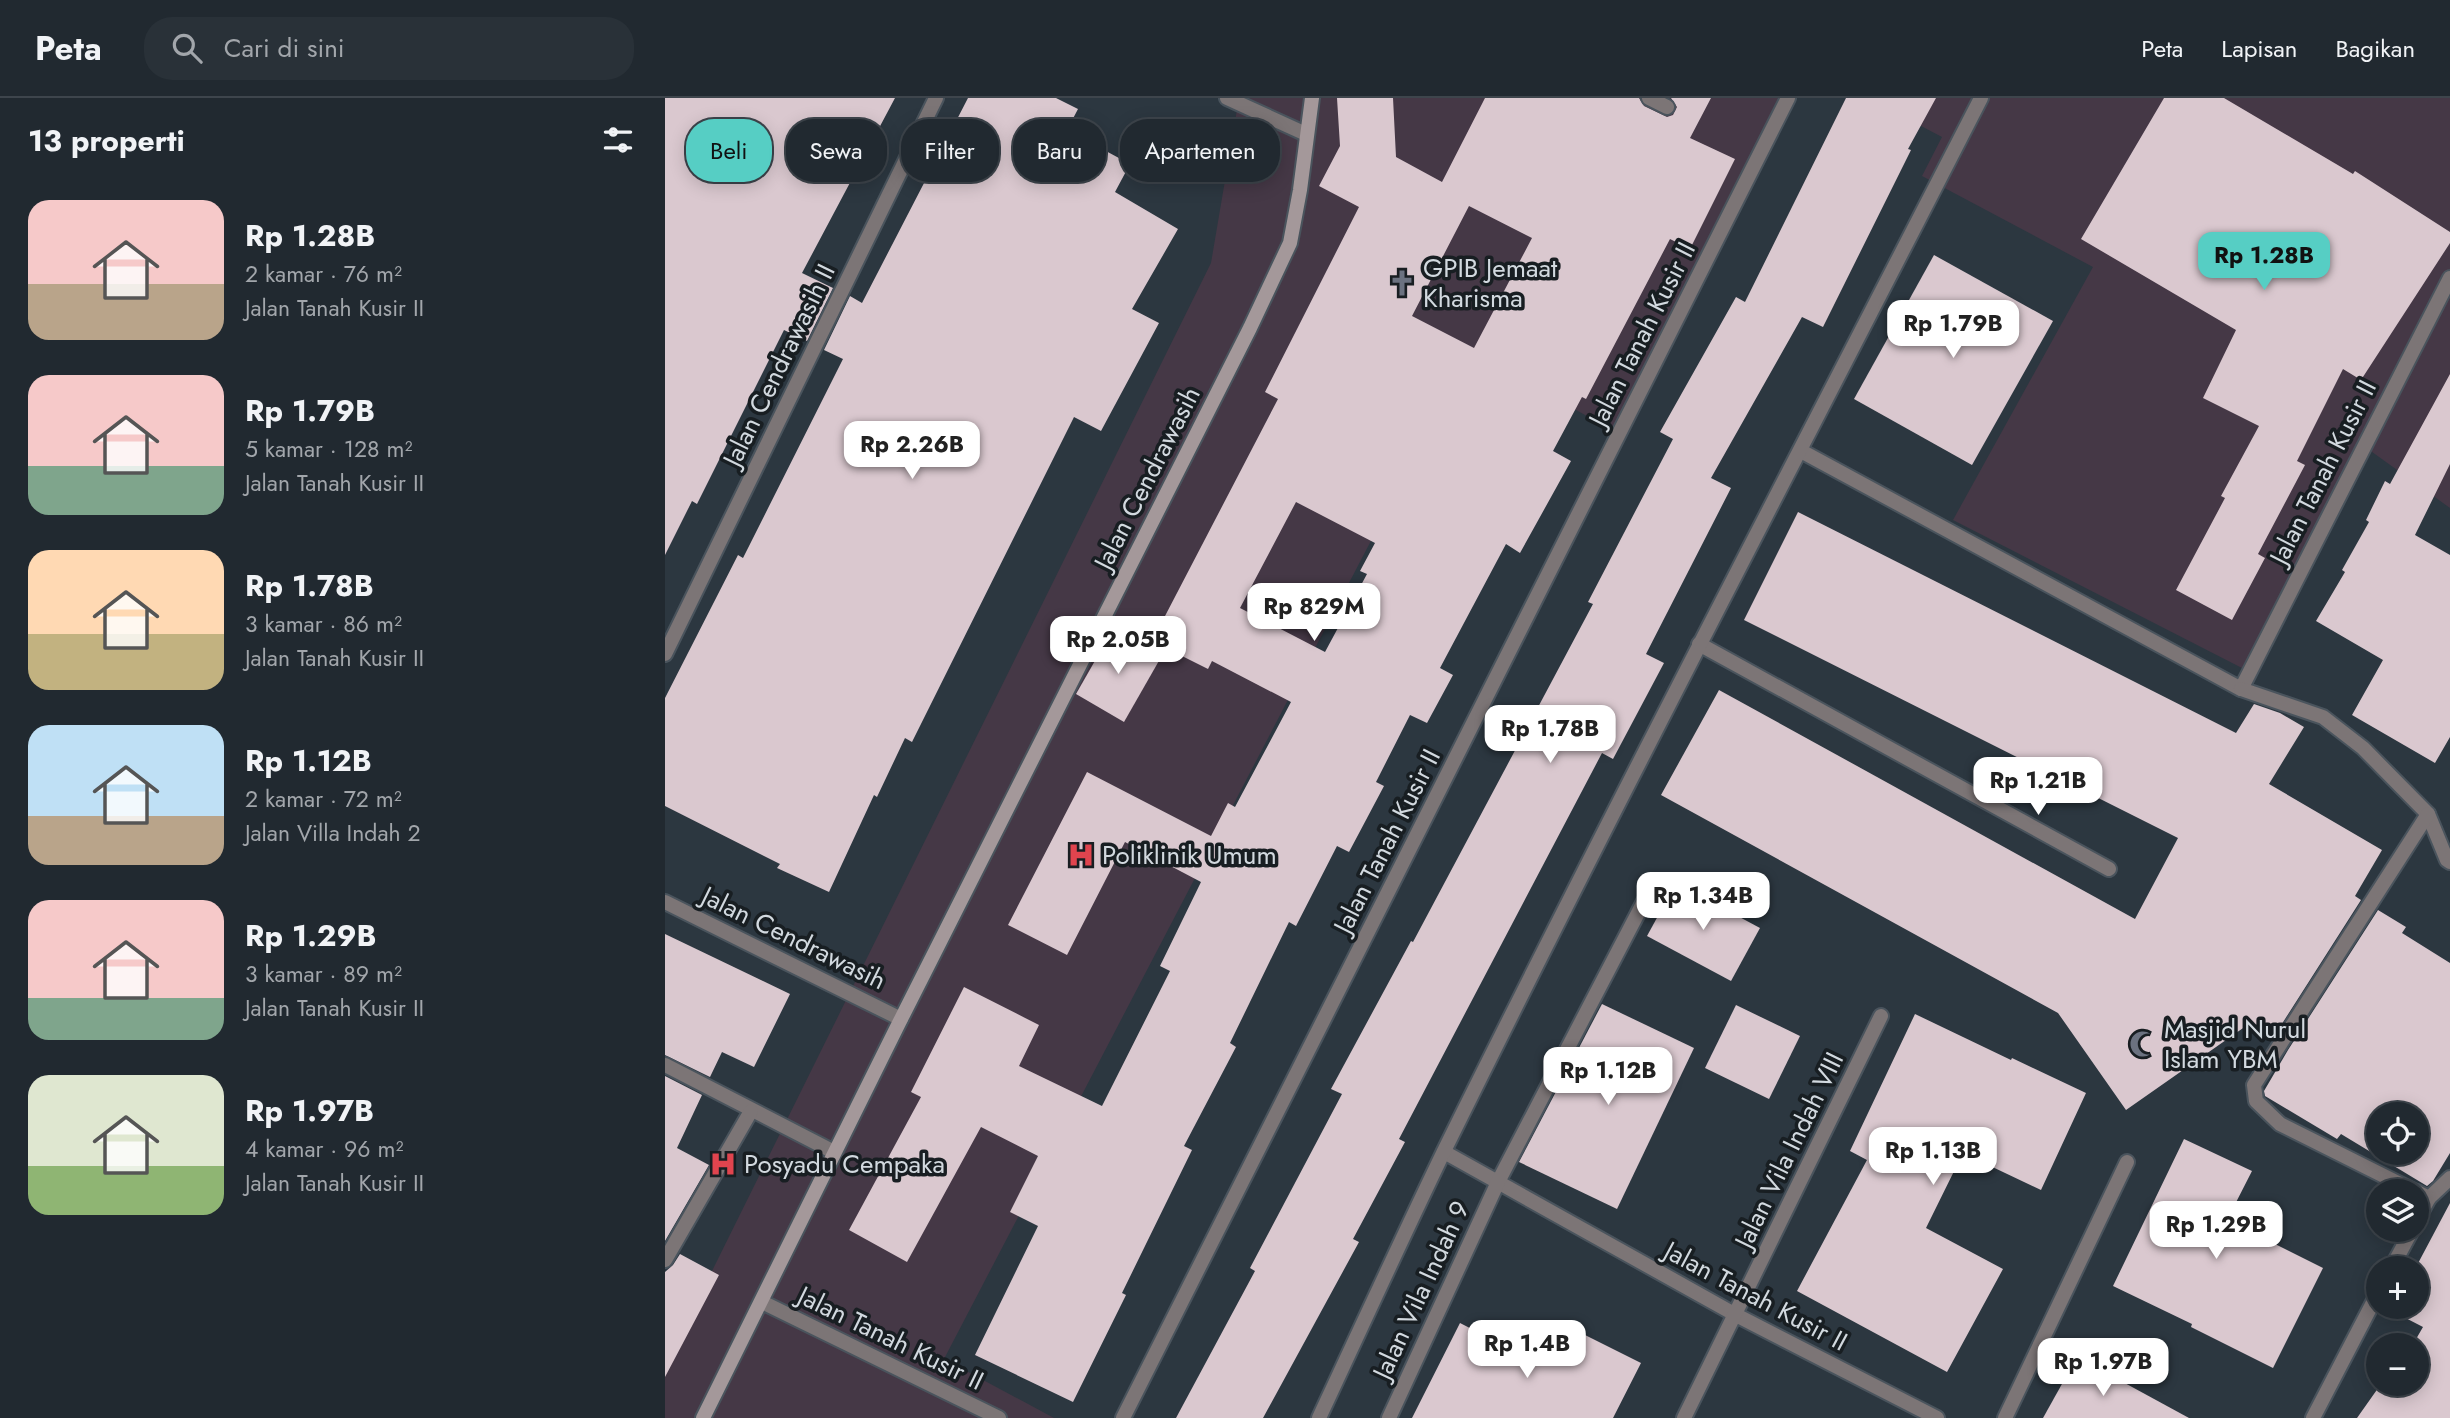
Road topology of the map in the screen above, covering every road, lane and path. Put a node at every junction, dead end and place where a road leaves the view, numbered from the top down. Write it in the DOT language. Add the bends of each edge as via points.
graph roads {
  1 [pos="936,98"];
  2 [pos="1227,98"];
  3 [pos="1312,98"];
  4 [pos="1649,98"];
  5 [pos="1788,98"];
  6 [pos="1981,98"];
  7 [pos="1667,107"];
  8 [pos="1307,134"];
  9 [pos="2450,278"];
  10 [pos="1801,451"];
  11 [pos="1699,645"];
  12 [pos="665,654"];
  13 [pos="2241,689"];
  14 [pos="2428,814"];
  15 [pos="2450,862"];
  16 [pos="2109,869"];
  17 [pos="1651,888"];
  18 [pos="665,902"];
  19 [pos="1881,1016"];
  20 [pos="901,1019"];
  21 [pos="665,1065"];
  22 [pos="751,1111"];
  23 [pos="834,1152"];
  24 [pos="1444,1152"];
  25 [pos="2127,1162"];
  26 [pos="2450,1178"];
  27 [pos="2390,1179"];
  28 [pos="1497,1182"];
  29 [pos="2429,1189"];
  30 [pos="665,1260"];
  31 [pos="762,1302"];
  32 [pos="1736,1315"];
  33 [pos="2366,1316"];
  34 [pos="703,1418"];
  35 [pos="999,1418"];
  36 [pos="1123,1418"];
  37 [pos="1319,1418"];
  38 [pos="1389,1418"];
  39 [pos="1684,1418"];
  40 [pos="1937,1418"];
  41 [pos="2005,1418"];
  42 [pos="2313,1418"];
  1 -- 12 [label="street, Jalan Cendrawasih II"];
  2 -- 8 [label="street"];
  3 -- 8 [label="main road, Jalan Cendrawasih"];
  4 -- 7 [label="street"];
  5 -- 36 [label="street, Jalan Tanah Kusir II"];
  6 -- 10 [label="street"];
  8 -- 20 [label="main road, Jalan Cendrawasih" via="1290,243"];
  9 -- 13 [label="street, Jalan Tanah Kusir II"];
  10 -- 11 [label="street"];
  10 -- 13 [label="street"];
  11 -- 16 [label="street"];
  11 -- 24 [label="street"];
  13 -- 14 [label="street" via="2323,716 2363,748"];
  14 -- 15 [label="street"];
  14 -- 27 [label="street" via="2254,1085 2256,1101 2280,1124"];
  17 -- 28 [label="street, Jalan Vila Indah 9"];
  18 -- 20 [label="street, Jalan Cendrawasih"];
  19 -- 32 [label="street, Jalan Vila Indah VIII"];
  20 -- 23 [label="main road, Jalan Cendrawasih"];
  21 -- 22 [label="street"];
  22 -- 23 [label="street"];
  22 -- 30 [label="street"];
  23 -- 31 [label="main road, Jalan Cendrawasih"];
  24 -- 28 [label="street, Jalan Tanah Kusir II"];
  24 -- 37 [label="street"];
  25 -- 41 [label="street"];
  26 -- 29 [label="street"];
  28 -- 32 [label="street, Jalan Tanah Kusir II"];
  28 -- 38 [label="street, Jalan Vila Indah 9"];
  31 -- 34 [label="main road, Jalan Cendrawasih"];
  31 -- 35 [label="street, Jalan Tanah Kusir II"];
  32 -- 39 [label="street, Jalan Vila Indah VIII"];
  32 -- 40 [label="street, Jalan Tanah Kusir II"];
  33 -- 42 [label="street"];
}
